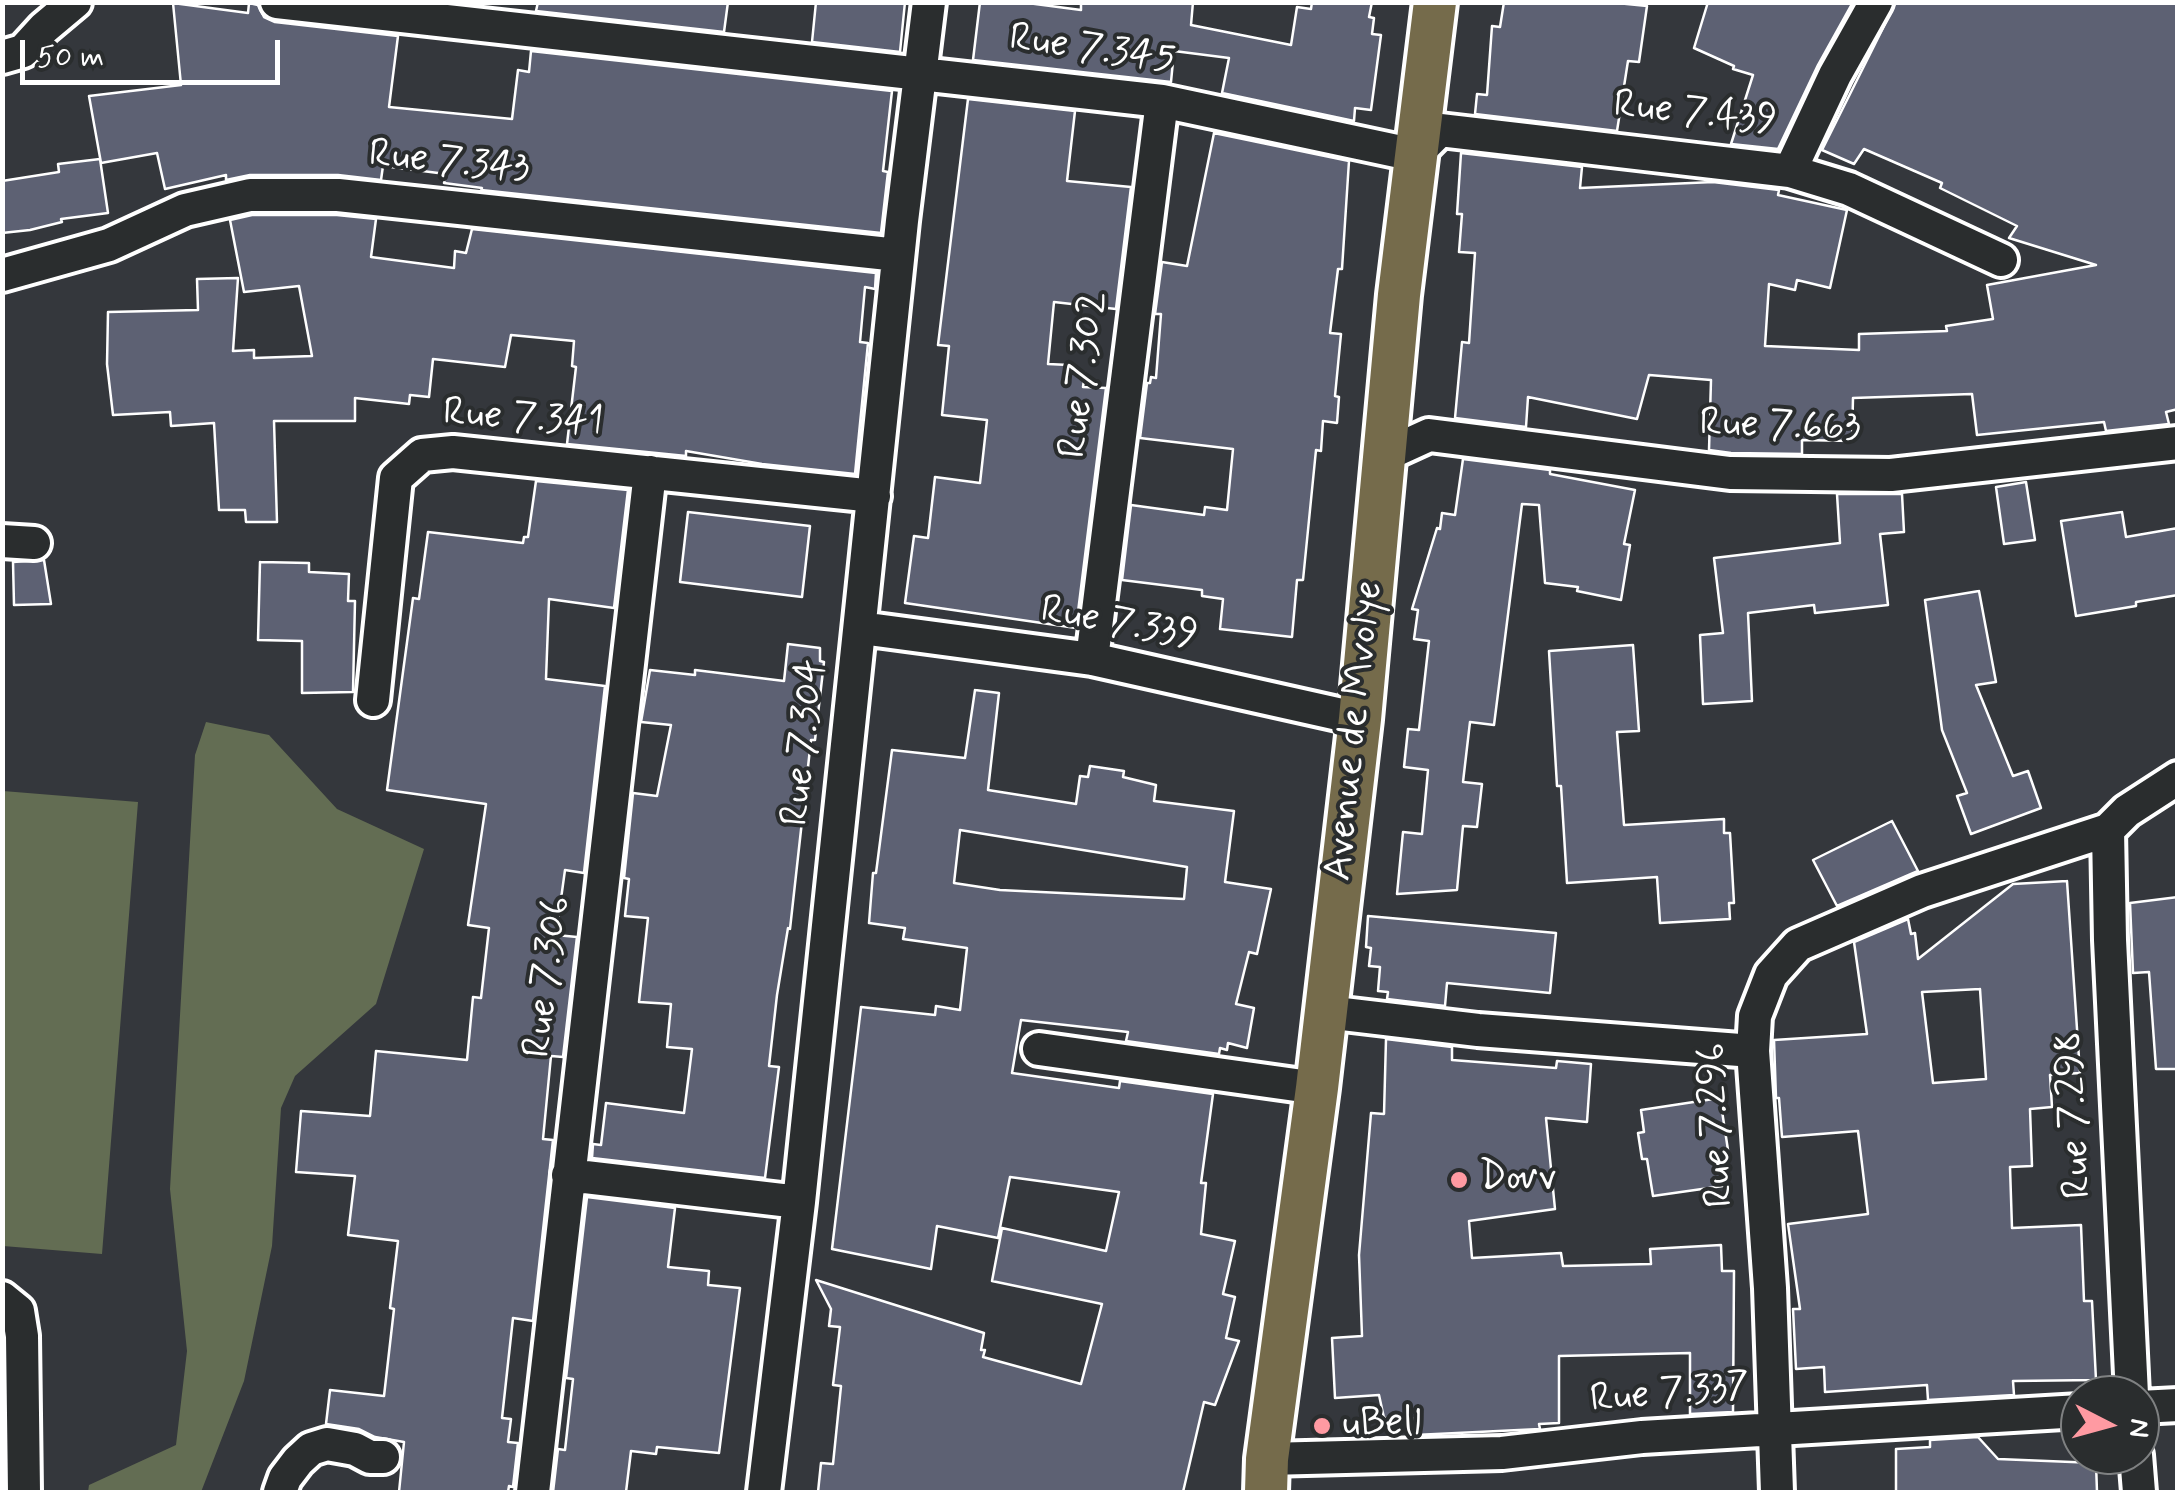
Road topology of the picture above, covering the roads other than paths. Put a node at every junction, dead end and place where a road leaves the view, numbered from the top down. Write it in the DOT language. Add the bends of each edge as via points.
graph roads {
  1 [pos="74,2"];
  2 [pos="277,2"];
  3 [pos="929,2"];
  4 [pos="1435,2"];
  5 [pos="1876,2"];
  6 [pos="2,57"];
  7 [pos="920,72"];
  8 [pos="1162,101"];
  9 [pos="1414,155"];
  10 [pos="1790,171"];
  11 [pos="898,256"];
  12 [pos="2001,260"];
  13 [pos="2,275"];
  14 [pos="2178,443"];
  15 [pos="1384,456"];
  16 [pos="650,472"];
  17 [pos="874,496"];
  18 [pos="861,628"];
  19 [pos="1092,658"];
  20 [pos="373,700"];
  21 [pos="1360,719"];
  22 [pos="2178,778"];
  23 [pos="2108,830"];
  24 [pos="1326,1012"];
  25 [pos="1039,1049"];
  26 [pos="1753,1051"];
  27 [pos="1317,1088"];
  28 [pos="568,1174"];
  29 [pos="798,1202"];
  30 [pos="2,1298"];
  31 [pos="2131,1375"];
  32 [pos="2060,1412"];
  33 [pos="1775,1429"];
  34 [pos="382,1458"];
  35 [pos="1260,1481"];
  36 [pos="24,1492"];
  37 [pos="280,1492"];
  38 [pos="534,1492"];
  39 [pos="764,1492"];
  40 [pos="1776,1492"];
  1 -- 6 [label="street" via="23,51"];
  2 -- 7 [label="street, Rue 7.345"];
  3 -- 7 [label="street, Rue 7.304"];
  4 -- 9 [label="main road, Avenue de Mvolye"];
  5 -- 10 [label="street, Rue 7.439"];
  7 -- 8 [label="street, Rue 7.345"];
  7 -- 11 [label="street, Rue 7.304"];
  8 -- 9 [label="street, Rue 7.345"];
  8 -- 19 [label="street, Rue 7.302"];
  9 -- 10 [label="street, Rue 7.439" via="1440,130"];
  9 -- 15 [label="main road, Avenue de Mvolye"];
  10 -- 12 [label="street" via="1849,189"];
  11 -- 13 [label="street, Rue 7.343" via="338,195 250,196 185,210 108,245"];
  11 -- 17 [label="street, Rue 7.304"];
  14 -- 15 [label="street, Rue 7.663" via="1892,474 1730,473 1429,435"];
  15 -- 21 [label="main road, Avenue de Mvolye"];
  16 -- 17 [label="street, Rue 7.341"];
  16 -- 20 [label="street, Rue 7.341" via="453,452 422,455 396,478"];
  16 -- 28 [label="street, Rue 7.306"];
  17 -- 18 [label="street, Rue 7.304"];
  18 -- 19 [label="street, Rue 7.339"];
  18 -- 29 [label="street, Rue 7.304"];
  19 -- 21 [label="street, Rue 7.339"];
  21 -- 24 [label="main road, Avenue de Mvolye"];
  22 -- 23 [label="street, Rue 7.296"];
  23 -- 26 [label="street, Rue 7.296" via="1922,891 1798,945 1771,975 1755,1016"];
  23 -- 31 [label="street, Rue 7.298"];
  24 -- 26 [label="street"];
  24 -- 27 [label="main road, Avenue de Mvolye"];
  25 -- 27 [label="street"];
  26 -- 33 [label="street, Rue 7.296"];
  27 -- 35 [label="main road, Avenue de Mvolye"];
  28 -- 29 [label="street"];
  28 -- 38 [label="street, Rue 7.306"];
  29 -- 39 [label="street, Rue 7.304"];
  30 -- 36 [label="street" via="18,1312 22,1336"];
  32 -- 33 [label="street, Rue 7.337"];
  33 -- 35 [label="street, Rue 7.337" via="1642,1437"];
  33 -- 40 [label="street, Rue 7.296"];
  34 -- 37 [label="street" via="326,1444 298,1461"];
}
